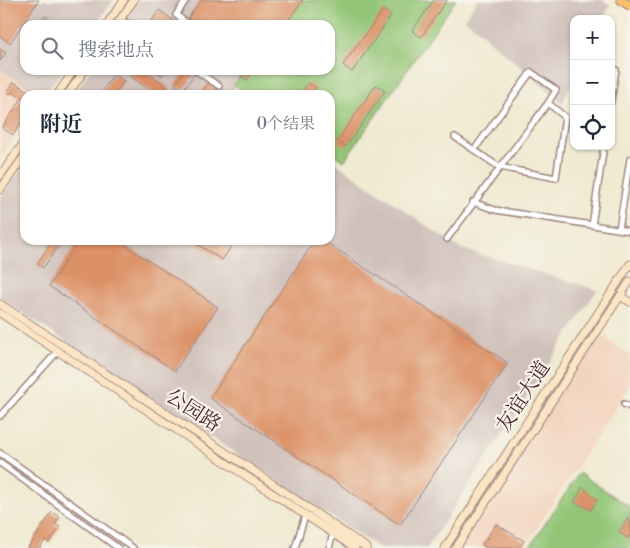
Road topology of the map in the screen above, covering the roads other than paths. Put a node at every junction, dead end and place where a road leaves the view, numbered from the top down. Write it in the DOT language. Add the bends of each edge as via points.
graph roads {
  1 [pos="124,0"];
  2 [pos="134,0"];
  3 [pos="186,0"];
  4 [pos="621,0"];
  5 [pos="630,6"];
  6 [pos="110,20"];
  7 [pos="119,20"];
  8 [pos="183,20"];
  9 [pos="616,70"];
  10 [pos="71,75"];
  11 [pos="81,75"];
  12 [pos="202,75"];
  13 [pos="615,76"];
  14 [pos="219,86"];
  15 [pos="60,90"];
  16 [pos="71,90"];
  17 [pos="548,103"];
  18 [pos="455,137"];
  19 [pos="20,147"];
  20 [pos="474,150"];
  21 [pos="603,150"];
  22 [pos="630,159"];
  23 [pos="20,162"];
  24 [pos="499,167"];
  25 [pos="0,176"];
  26 [pos="0,190"];
  27 [pos="473,202"];
  28 [pos="592,225"];
  29 [pos="619,229"];
  30 [pos="630,230"];
  31 [pos="447,239"];
  32 [pos="630,264"];
  33 [pos="630,281"];
  34 [pos="620,296"];
  35 [pos="630,302"];
  36 [pos="0,304"];
  37 [pos="0,312"];
  38 [pos="58,351"];
  39 [pos="624,404"];
  40 [pos="630,408"];
  41 [pos="0,416"];
  42 [pos="0,453"];
  43 [pos="0,463"];
  44 [pos="305,516"];
  45 [pos="333,534"];
  46 [pos="118,548"];
  47 [pos="133,548"];
  48 [pos="295,548"];
  49 [pos="330,548"];
  50 [pos="355,548"];
  51 [pos="367,548"];
  52 [pos="444,548"];
  53 [pos="456,548"];
  1 -- 6 [label="street"];
  2 -- 7 [label="street"];
  3 -- 8 [label="street" via="176,15"];
  4 -- 5 [label="main road"];
  9 -- 13 [label="street"];
  10 -- 15 [label="street"];
  11 -- 16 [label="street"];
  12 -- 14 [label="street"];
  17 -- 20 [label="street" via="556,90 532,72"];
  17 -- 24 [label="street"];
  17 -- 24 [label="street" via="565,118 556,178"];
  18 -- 20 [label="street"];
  19 -- 25 [label="street"];
  20 -- 24 [label="street"];
  21 -- 28 [label="street"];
  22 -- 29 [label="street"];
  23 -- 26 [label="street"];
  24 -- 27 [label="street"];
  27 -- 28 [label="street" via="495,210"];
  27 -- 31 [label="street"];
  28 -- 29 [label="street"];
  29 -- 30 [label="street"];
  32 -- 52 [label="street, 友谊大道"];
  33 -- 34 [label="street, 友谊大道"];
  34 -- 35 [label="street"];
  34 -- 53 [label="street, 友谊大道"];
  36 -- 51 [label="street, 公园路"];
  37 -- 38 [label="street"];
  38 -- 41 [label="street"];
  38 -- 44 [label="street"];
  39 -- 40 [label="street"];
  42 -- 47 [label="street"];
  43 -- 46 [label="street"];
  44 -- 45 [label="street"];
  44 -- 48 [label="street"];
  45 -- 49 [label="street"];
  45 -- 50 [label="street"];
}
